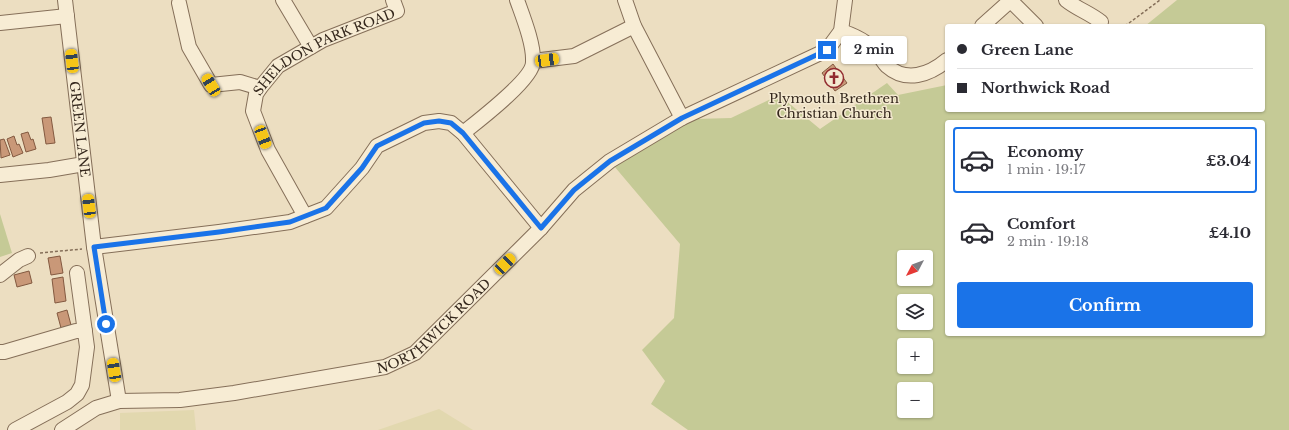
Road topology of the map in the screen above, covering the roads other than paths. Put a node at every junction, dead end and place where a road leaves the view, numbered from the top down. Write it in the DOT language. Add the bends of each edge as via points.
graph roads {
  1 [pos="65,0"];
  2 [pos="283,0"];
  3 [pos="393,0"];
  4 [pos="517,0"];
  5 [pos="625,0"];
  6 [pos="845,0"];
  7 [pos="1010,0"];
  8 [pos="1066,0"];
  9 [pos="179,3"];
  10 [pos="67,16"];
  11 [pos="1101,22"];
  12 [pos="0,23"];
  13 [pos="984,24"];
  14 [pos="1034,24"];
  15 [pos="634,26"];
  16 [pos="841,31"];
  17 [pos="311,47"];
  18 [pos="533,61"];
  19 [pos="945,62"];
  20 [pos="260,88"];
  21 [pos="682,118"];
  22 [pos="463,133"];
  23 [pos="84,164"];
  24 [pos="0,175"];
  25 [pos="305,216"];
  26 [pos="541,228"];
  27 [pos="94,247"];
  28 [pos="28,256"];
  29 [pos="77,273"];
  30 [pos="2,274"];
  31 [pos="85,331"];
  32 [pos="0,352"];
  33 [pos="118,401"];
  34 [pos="15,430"];
  35 [pos="62,430"];
  1 -- 10 [label="street, GREEN LANE"];
  2 -- 17 [label="street"];
  3 -- 17 [label="street, SHELDON PARK ROAD" via="397,11"];
  4 -- 18 [label="street" via="529,34"];
  5 -- 15 [label="street"];
  6 -- 16 [label="street, NORTHWICK ROAD"];
  7 -- 13 [label="street"];
  7 -- 14 [label="street"];
  8 -- 11 [label="street"];
  9 -- 20 [label="street" via="189,47 211,85 240,82"];
  10 -- 12 [label="street"];
  10 -- 23 [label="street, GREEN LANE"];
  15 -- 18 [label="street" via="574,56"];
  15 -- 21 [label="street"];
  16 -- 19 [label="street" via="865,42 877,52 886,65 900,74 925,74"];
  16 -- 21 [label="street, NORTHWICK ROAD" via="827,50 820,54"];
  17 -- 20 [label="street, SHELDON PARK ROAD" via="278,66"];
  18 -- 22 [label="street" via="532,68 507,97"];
  20 -- 25 [label="street, SHELDON PARK ROAD" via="256,94 253,111 268,150"];
  21 -- 26 [label="street, NORTHWICK ROAD" via="610,161 574,190"];
  22 -- 25 [label="street" via="451,123 424,123 377,146 362,168 326,208"];
  22 -- 26 [label="street"];
  23 -- 24 [label="street"];
  23 -- 27 [label="street, GREEN LANE"];
  25 -- 27 [label="street" via="290,222"];
  26 -- 33 [label="street, NORTHWICK ROAD" via="415,354 385,367 180,400"];
  27 -- 33 [label="street, GREEN LANE"];
  28 -- 30 [label="street"];
  29 -- 31 [label="street"];
  31 -- 32 [label="street" via="76,331"];
  31 -- 34 [label="street" via="87,347 82,385 77,394"];
  33 -- 35 [label="street, NORTHWICK ROAD" via="96,408"];
}
